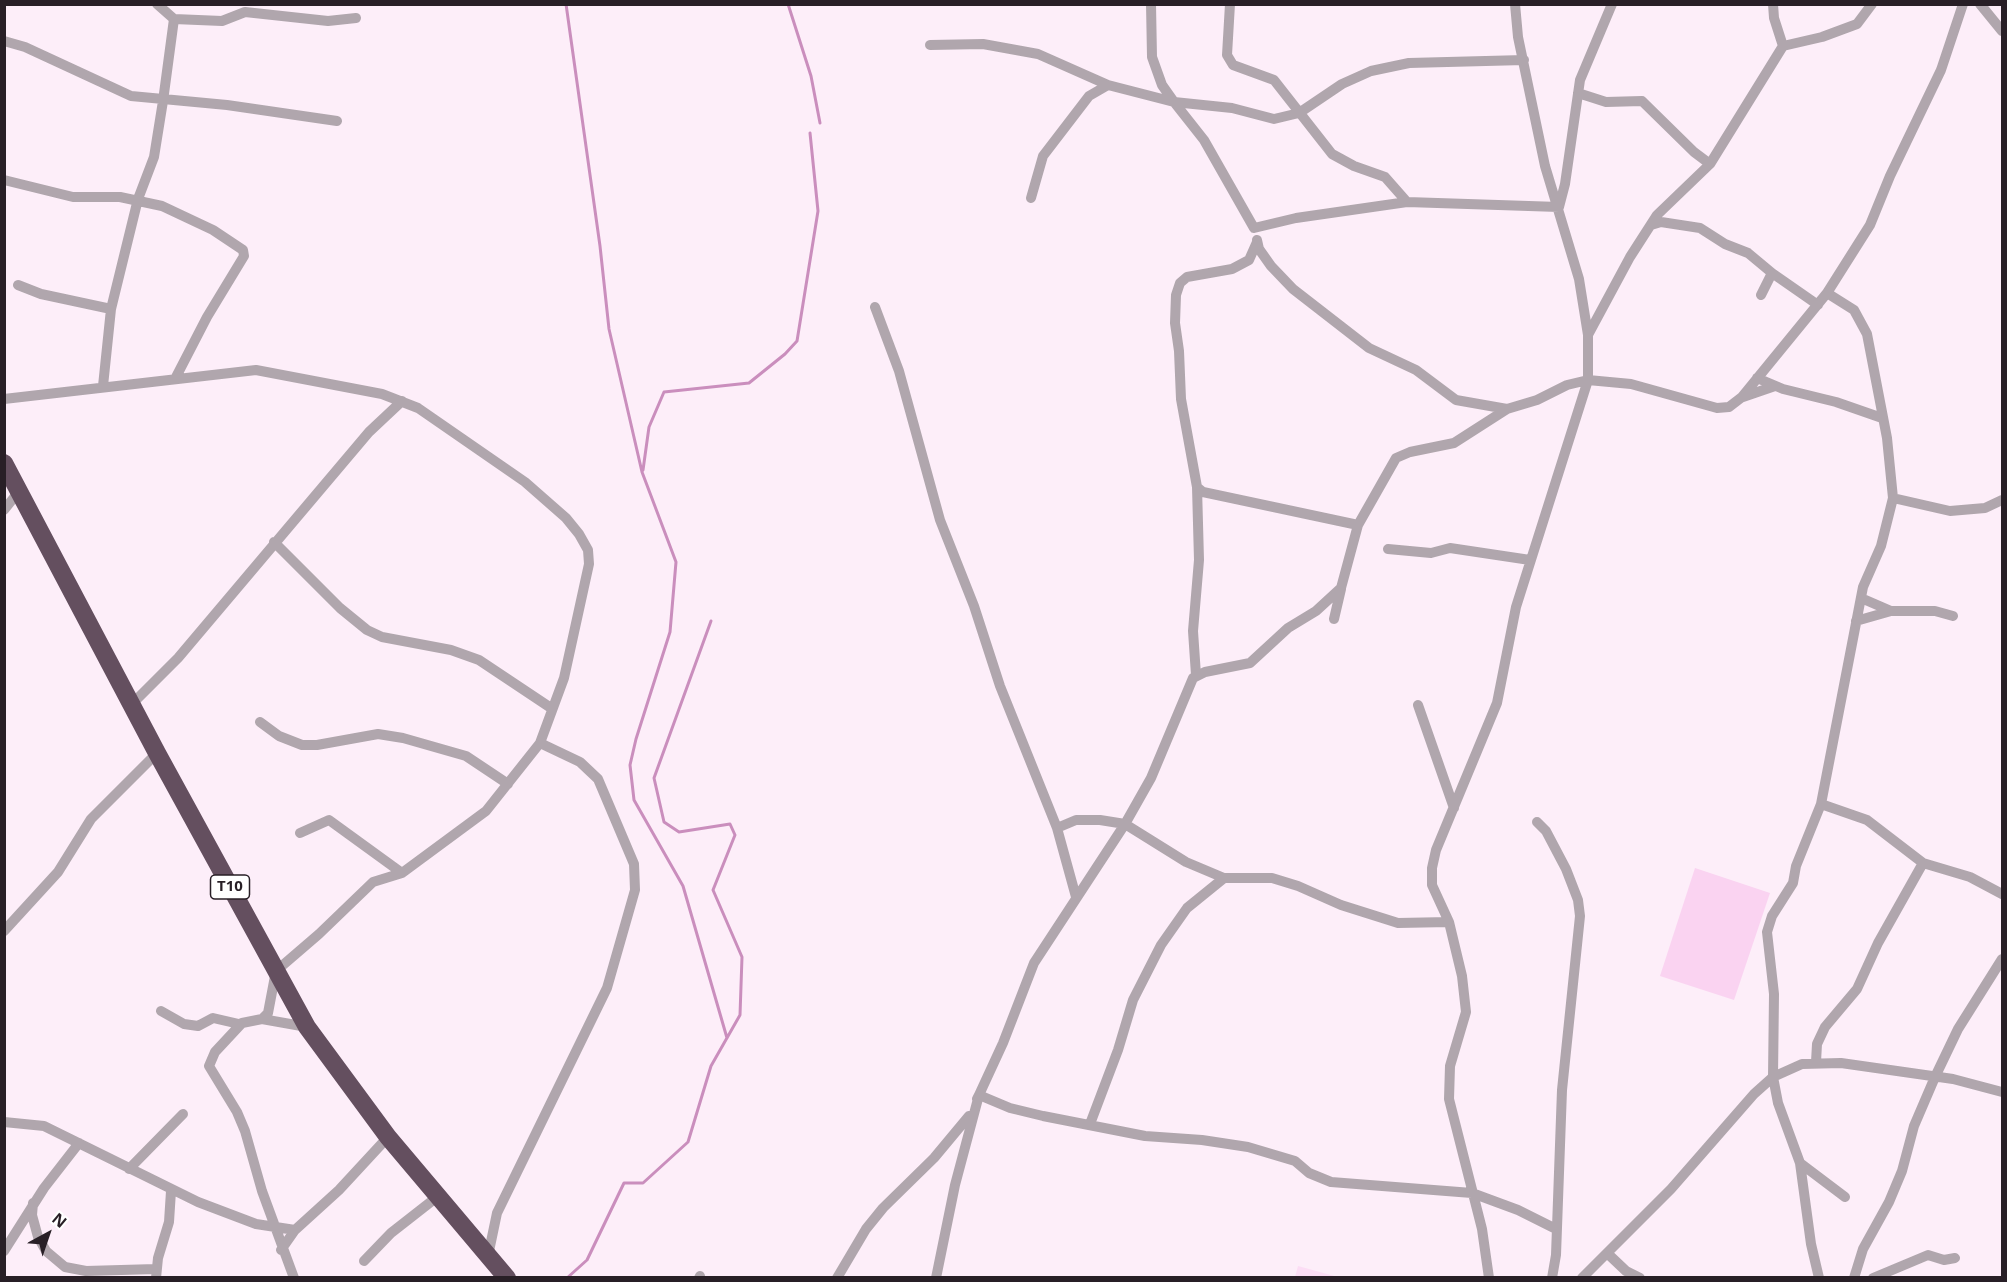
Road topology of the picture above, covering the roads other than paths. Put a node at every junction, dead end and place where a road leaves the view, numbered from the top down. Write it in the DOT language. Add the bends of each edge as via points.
graph roads {
  1 [pos="158,4"];
  2 [pos="1151,4"];
  3 [pos="1230,4"];
  4 [pos="1515,4"];
  5 [pos="1612,4"];
  6 [pos="1773,4"];
  7 [pos="1872,4"];
  8 [pos="1963,4"];
  9 [pos="1980,4"];
  10 [pos="237,10"];
  11 [pos="174,18"];
  12 [pos="356,18"];
  13 [pos="2002,31"];
  14 [pos="4,41"];
  15 [pos="930,45"];
  16 [pos="1783,46"];
  17 [pos="1524,60"];
  18 [pos="1108,85"];
  19 [pos="1578,93"];
  20 [pos="163,101"];
  21 [pos="1174,102"];
  22 [pos="1299,113"];
  23 [pos="337,121"];
  24 [pos="1710,164"];
  25 [pos="4,180"];
  26 [pos="1031,198"];
  27 [pos="138,199"];
  28 [pos="1407,202"];
  29 [pos="1559,207"];
  30 [pos="1651,225"];
  31 [pos="1254,228"];
  32 [pos="1257,242"];
  33 [pos="1772,273"];
  34 [pos="18,285"];
  35 [pos="1827,293"];
  36 [pos="1761,296"];
  37 [pos="1818,305"];
  38 [pos="876,307"];
  39 [pos="111,309"];
  40 [pos="1588,335"];
  41 [pos="176,377"];
  42 [pos="1757,378"];
  43 [pos="1588,380"];
  44 [pos="103,386"];
  45 [pos="1775,386"];
  46 [pos="1742,397"];
  47 [pos="4,399"];
  48 [pos="402,401"];
  49 [pos="1507,409"];
  50 [pos="1882,418"];
  51 [pos="4,464"];
  52 [pos="1197,487"];
  53 [pos="20,490"];
  54 [pos="1893,498"];
  55 [pos="2002,500"];
  56 [pos="4,510"];
  57 [pos="1358,525"];
  58 [pos="274,542"];
  59 [pos="1388,549"];
  60 [pos="1530,560"];
  61 [pos="1341,588"];
  62 [pos="1861,598"];
  63 [pos="1891,611"];
  64 [pos="1953,616"];
  65 [pos="1334,619"];
  66 [pos="1856,621"];
  67 [pos="1196,675"];
  68 [pos="132,704"];
  69 [pos="1418,705"];
  70 [pos="551,708"];
  71 [pos="260,722"];
  72 [pos="540,743"];
  73 [pos="157,753"];
  74 [pos="508,784"];
  75 [pos="1821,804"];
  76 [pos="1454,808"];
  77 [pos="1537,822"];
  78 [pos="1125,824"];
  79 [pos="1057,828"];
  80 [pos="300,833"];
  81 [pos="1923,863"];
  82 [pos="402,873"];
  83 [pos="1224,878"];
  84 [pos="2002,894"];
  85 [pos="1076,897"];
  86 [pos="1449,922"];
  87 [pos="4,931"];
  88 [pos="2002,959"];
  89 [pos="276,970"];
  90 [pos="161,1011"];
  91 [pos="262,1019"];
  92 [pos="239,1024"];
  93 [pos="307,1027"];
  94 [pos="1816,1062"];
  95 [pos="1773,1077"];
  96 [pos="1935,1077"];
  97 [pos="2002,1092"];
  98 [pos="979,1095"];
  99 [pos="183,1114"];
  100 [pos="4,1122"];
  101 [pos="1090,1124"];
  102 [pos="388,1137"];
  103 [pos="79,1143"];
  104 [pos="1800,1163"];
  105 [pos="129,1169"];
  106 [pos="171,1191"];
  107 [pos="1472,1193"];
  108 [pos="437,1197"];
  109 [pos="1845,1197"];
  110 [pos="33,1203"];
  111 [pos="274,1227"];
  112 [pos="1556,1229"];
  113 [pos="296,1230"];
  114 [pos="281,1250"];
  115 [pos="4,1251"];
  116 [pos="1607,1253"];
  117 [pos="488,1257"];
  118 [pos="1955,1258"];
  119 [pos="364,1261"];
  120 [pos="156,1274"];
  121 [pos="294,1278"];
  122 [pos="507,1278"];
  123 [pos="837,1278"];
  124 [pos="936,1278"];
  125 [pos="1489,1278"];
  126 [pos="1552,1278"];
  127 [pos="1582,1278"];
  128 [pos="1640,1278"];
  129 [pos="1819,1278"];
  130 [pos="1854,1278"];
  131 [pos="1874,1278"];
  1 -- 11 [label="street"];
  2 -- 21 [label="street" via="1152,57 1162,85"];
  3 -- 22 [label="street" via="1229,61 1274,80"];
  4 -- 17 [label="street"];
  5 -- 19 [label="street"];
  6 -- 16 [label="street"];
  7 -- 16 [label="street" via="1857,24"];
  8 -- 35 [label="street" via="1941,70 1870,225"];
  9 -- 13 [label="street"];
  10 -- 11 [label="street" via="222,21"];
  10 -- 12 [label="street" via="328,21"];
  11 -- 20 [label="street"];
  14 -- 20 [label="street" via="131,96"];
  15 -- 18 [label="street" via="983,44 1038,54"];
  16 -- 24 [label="street"];
  17 -- 22 [label="street" via="1409,63 1371,71 1342,84"];
  17 -- 29 [label="street" via="1545,166"];
  18 -- 21 [label="street"];
  18 -- 26 [label="street" via="1089,96 1043,156"];
  19 -- 24 [label="street" via="1606,102 1642,101"];
  19 -- 29 [label="street"];
  20 -- 23 [label="street" via="227,105"];
  20 -- 27 [label="street" via="154,157"];
  21 -- 22 [label="street" via="1232,108 1274,119"];
  21 -- 31 [label="street" via="1204,140"];
  22 -- 28 [label="street" via="1332,154 1385,177"];
  24 -- 30 [label="street" via="1663,207"];
  25 -- 27 [label="street" via="73,197"];
  27 -- 39 [label="street"];
  27 -- 41 [label="street" via="183,214 244,252"];
  28 -- 29 [label="street"];
  28 -- 31 [label="street"];
  29 -- 40 [label="street" via="1579,279"];
  30 -- 33 [label="street" via="1661,222 1700,228 1748,253"];
  30 -- 40 [label="street"];
  31 -- 32 [label="street"];
  32 -- 49 [label="street" via="1271,266 1293,289 1369,348 1416,370 1456,400"];
  32 -- 52 [label="street" via="1249,260 1232,269 1187,277 1176,295 1181,399"];
  33 -- 36 [label="street"];
  33 -- 37 [label="street"];
  34 -- 39 [label="street"];
  35 -- 37 [label="street"];
  35 -- 50 [label="street" via="1854,310 1862,323"];
  37 -- 42 [label="street"];
  38 -- 79 [label="street" via="899,371 940,520"];
  39 -- 44 [label="street"];
  40 -- 43 [label="street"];
  41 -- 44 [label="street"];
  41 -- 48 [label="street" via="256,370 338,384"];
  42 -- 45 [label="street"];
  42 -- 46 [label="street"];
  43 -- 46 [label="street" via="1631,384 1717,408 1729,407"];
  43 -- 49 [label="street"];
  43 -- 60 [label="street"];
  44 -- 47 [label="street"];
  45 -- 46 [label="street"];
  45 -- 50 [label="street"];
  48 -- 58 [label="street" via="369,432"];
  48 -- 70 [label="street" via="525,482 566,518 584,542 589,564 564,678"];
  49 -- 57 [label="street" via="1454,443 1396,458"];
  50 -- 54 [label="street"];
  51 -- 53 [label="highway, T10"];
  52 -- 57 [label="street" via="1203,492"];
  52 -- 67 [label="street" via="1199,560 1193,631"];
  53 -- 56 [label="street"];
  53 -- 68 [label="highway, T10"];
  54 -- 55 [label="street" via="1950,511 1985,508"];
  54 -- 62 [label="street" via="1881,546"];
  57 -- 61 [label="street"];
  58 -- 68 [label="street" via="178,658"];
  58 -- 70 [label="street" via="367,630 479,660"];
  59 -- 60 [label="street" via="1431,553 1450,548"];
  60 -- 76 [label="street" via="1516,607 1497,703"];
  61 -- 65 [label="street"];
  61 -- 67 [label="street" via="1250,663"];
  62 -- 63 [label="street"];
  62 -- 66 [label="street"];
  63 -- 64 [label="street" via="1935,611"];
  63 -- 66 [label="street"];
  66 -- 75 [label="street"];
  67 -- 78 [label="street" via="1188,685 1151,778"];
  68 -- 73 [label="highway, T10"];
  69 -- 76 [label="street"];
  70 -- 72 [label="street"];
  71 -- 74 [label="street" via="279,736 302,745 378,734 404,738 466,756"];
  72 -- 74 [label="street"];
  72 -- 117 [label="street" via="580,762 598,779 634,864 635,890 607,988 497,1213"];
  73 -- 87 [label="street" via="91,819 58,872"];
  73 -- 89 [label="highway, T10"];
  74 -- 82 [label="street" via="486,811"];
  75 -- 81 [label="street" via="1866,820"];
  75 -- 95 [label="street" via="1792,883 1767,932 1774,994"];
  76 -- 86 [label="street" via="1436,850 1431,877"];
  77 -- 112 [label="street" via="1566,869 1580,906 1562,1090"];
  78 -- 79 [label="street" via="1076,820"];
  78 -- 83 [label="street" via="1186,862"];
  78 -- 85 [label="street"];
  79 -- 85 [label="street"];
  80 -- 82 [label="street" via="329,820"];
  81 -- 84 [label="street" via="1970,878"];
  81 -- 94 [label="street" via="1857,989 1825,1028 1817,1044"];
  82 -- 89 [label="street" via="373,882"];
  83 -- 86 [label="street" via="1278,879 1398,923"];
  83 -- 101 [label="street" via="1187,908 1154,958 1133,1000"];
  85 -- 98 [label="street" via="1034,963"];
  86 -- 107 [label="street" via="1466,1012 1450,1066 1449,1099"];
  88 -- 96 [label="street" via="1958,1029"];
  89 -- 91 [label="street" via="268,1013"];
  89 -- 93 [label="highway, T10"];
  90 -- 92 [label="street" via="189,1025 198,1026 213,1018"];
  91 -- 92 [label="street"];
  91 -- 93 [label="street"];
  92 -- 111 [label="street" via="209,1066 245,1131"];
  93 -- 102 [label="highway, T10"];
  94 -- 95 [label="street"];
  94 -- 96 [label="street"];
  95 -- 104 [label="street" via="1778,1103"];
  95 -- 116 [label="street"];
  96 -- 97 [label="street"];
  96 -- 130 [label="street" via="1914,1126 1894,1191 1863,1249"];
  98 -- 101 [label="street" via="1010,1108"];
  98 -- 123 [label="street" via="958,1132 870,1224"];
  98 -- 124 [label="street"];
  99 -- 105 [label="street"];
  100 -- 103 [label="street" via="39,1125"];
  101 -- 107 [label="street" via="1145,1136 1248,1148 1294,1161 1309,1173 1331,1182"];
  102 -- 108 [label="highway, T10"];
  102 -- 113 [label="street"];
  103 -- 105 [label="street"];
  103 -- 110 [label="street"];
  104 -- 109 [label="street"];
  104 -- 129 [label="street"];
  105 -- 106 [label="street"];
  106 -- 111 [label="street" via="246,1221"];
  106 -- 120 [label="street" via="169,1222"];
  107 -- 112 [label="street"];
  107 -- 125 [label="street"];
  108 -- 117 [label="highway, T10"];
  108 -- 119 [label="street" via="391,1233"];
  110 -- 115 [label="street"];
  110 -- 120 [label="street" via="32,1215 45,1251 65,1266 86,1271"];
  111 -- 113 [label="street"];
  111 -- 114 [label="street"];
  112 -- 126 [label="street"];
  113 -- 114 [label="street"];
  114 -- 121 [label="street"];
  116 -- 127 [label="street"];
  116 -- 128 [label="street"];
  117 -- 122 [label="highway, T10"];
  118 -- 131 [label="street" via="1944,1260 1928,1255"];
}
